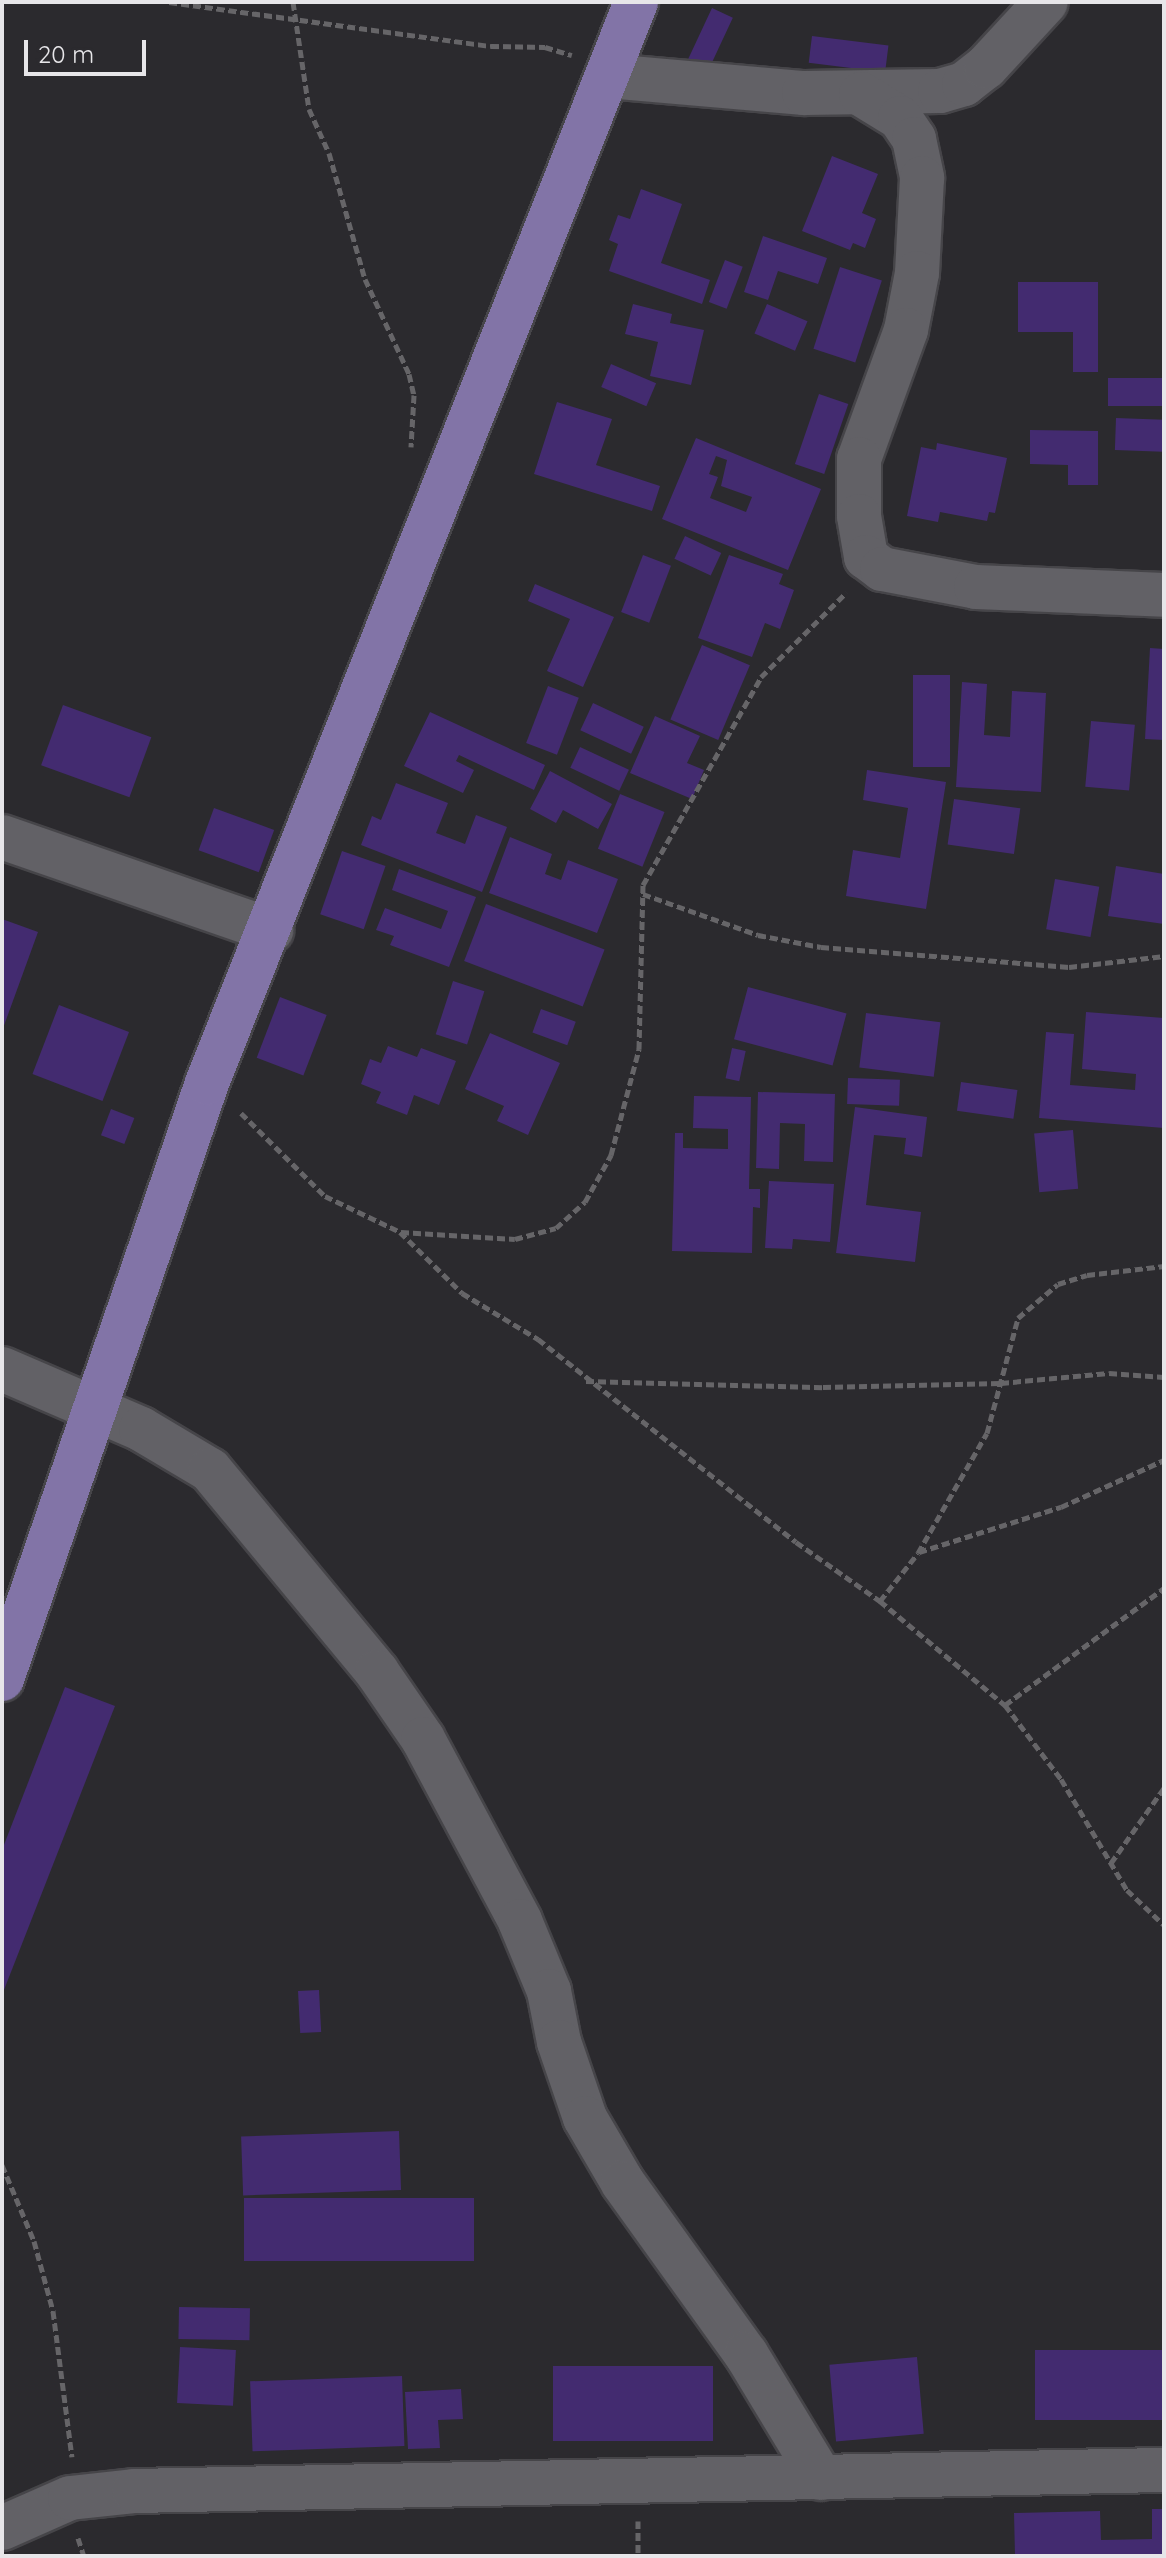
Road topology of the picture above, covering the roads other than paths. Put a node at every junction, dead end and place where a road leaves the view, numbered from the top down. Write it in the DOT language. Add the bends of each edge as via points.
graph roads {
  1 [pos="636,2"];
  2 [pos="1046,2"];
  3 [pos="608,76"];
  4 [pos="861,94"];
  5 [pos="1164,595"];
  6 [pos="2,837"];
  7 [pos="271,930"];
  8 [pos="2,1369"];
  9 [pos="97,1410"];
  10 [pos="2,1679"];
  11 [pos="1164,2470"];
  12 [pos="821,2478"];
  13 [pos="2,2528"];
  1 -- 3 [label="main road"];
  2 -- 4 [label="street" via="964,84 913,94"];
  3 -- 4 [label="street"];
  3 -- 7 [label="main road" via="409,569"];
  4 -- 5 [label="street" via="900,118 914,139 922,178 917,273 906,330 859,459 859,516 866,557 892,572 976,587"];
  6 -- 7 [label="street"];
  7 -- 9 [label="main road" via="207,1083"];
  8 -- 9 [label="street"];
  9 -- 10 [label="main road"];
  9 -- 12 [label="street" via="190,1454 210,1470 377,1672 423,1739 520,1921 549,1991 559,2042 585,2118 623,2183 746,2354"];
  11 -- 12 [label="street"];
  12 -- 13 [label="street" via="134,2491 70,2498"];
}
